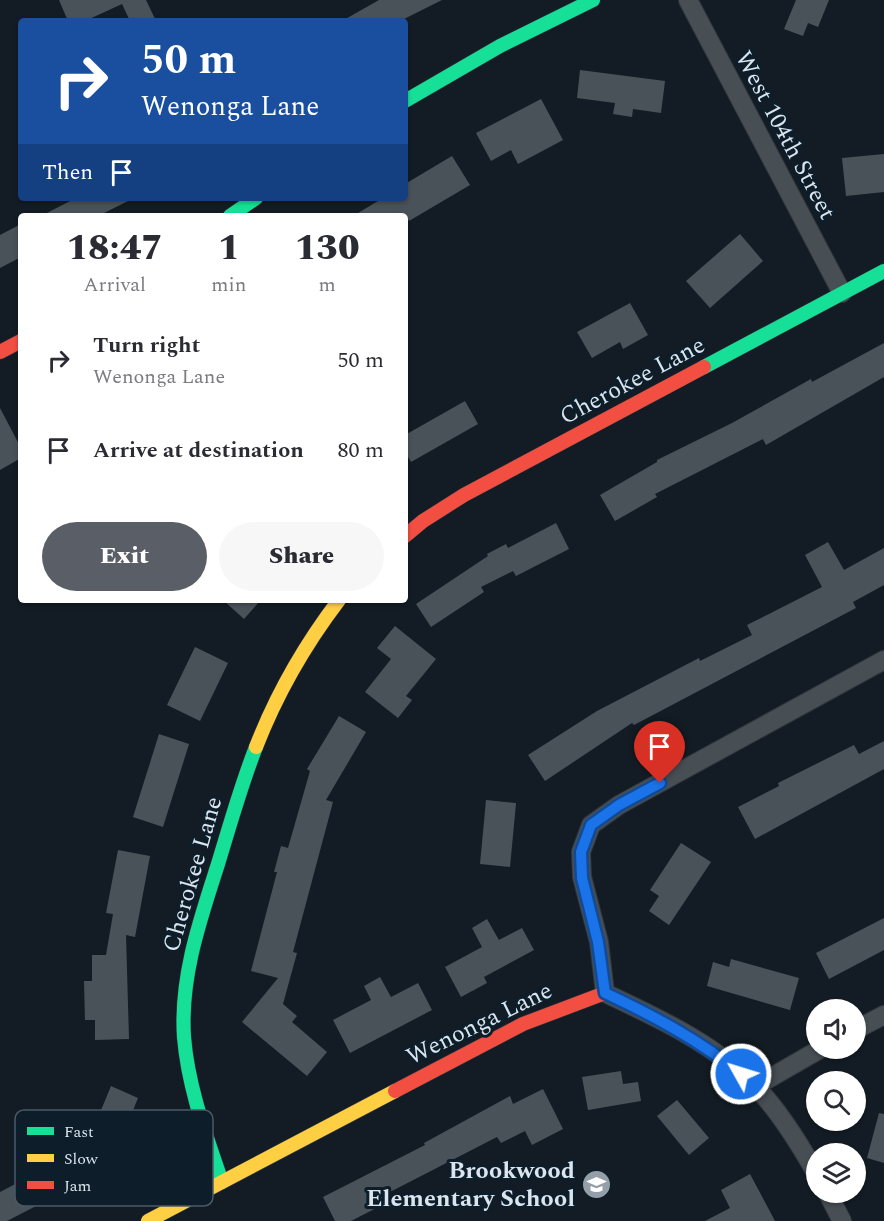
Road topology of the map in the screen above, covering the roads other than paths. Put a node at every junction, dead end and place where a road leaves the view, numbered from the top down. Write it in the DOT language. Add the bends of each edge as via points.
graph roads {
  1 [pos="593,0"];
  2 [pos="688,0"];
  3 [pos="408,99"];
  4 [pos="252,201"];
  5 [pos="234,213"];
  6 [pos="884,271"];
  7 [pos="842,293"];
  8 [pos="18,343"];
  9 [pos="0,352"];
  10 [pos="408,534"];
  11 [pos="337,603"];
  12 [pos="884,660"];
  13 [pos="605,993"];
  14 [pos="884,1015"];
  15 [pos="866,1024"];
  16 [pos="806,1057"];
  17 [pos="756,1086"];
  18 [pos="198,1110"];
  19 [pos="213,1155"];
  20 [pos="806,1155"];
  21 [pos="222,1182"];
  22 [pos="213,1187"];
  23 [pos="833,1203"];
  24 [pos="176,1206"];
  25 [pos="148,1221"];
  26 [pos="842,1221"];
  1 -- 3 [label="street" via="500,46"];
  2 -- 7 [label="street, West 104th Street"];
  4 -- 5 [label="street"];
  6 -- 7 [label="street, Cherokee Lane"];
  7 -- 10 [label="street, Cherokee Lane" via="464,495"];
  8 -- 9 [label="street"];
  11 -- 18 [label="street, Cherokee Lane" via="299,654 273,703 249,764 201,918 188,968 184,1013 186,1054"];
  12 -- 13 [label="street" via="619,805 591,825 581,852 582,878 598,942"];
  13 -- 17 [label="street" via="710,1049"];
  13 -- 21 [label="street, Wenonga Lane" via="523,1024"];
  14 -- 15 [label="street"];
  16 -- 17 [label="street"];
  17 -- 20 [label="street"];
  19 -- 21 [label="street, Cherokee Lane"];
  21 -- 22 [label="street, Wenonga Lane"];
  23 -- 26 [label="street"];
  24 -- 25 [label="street, Wenonga Lane"];
}
